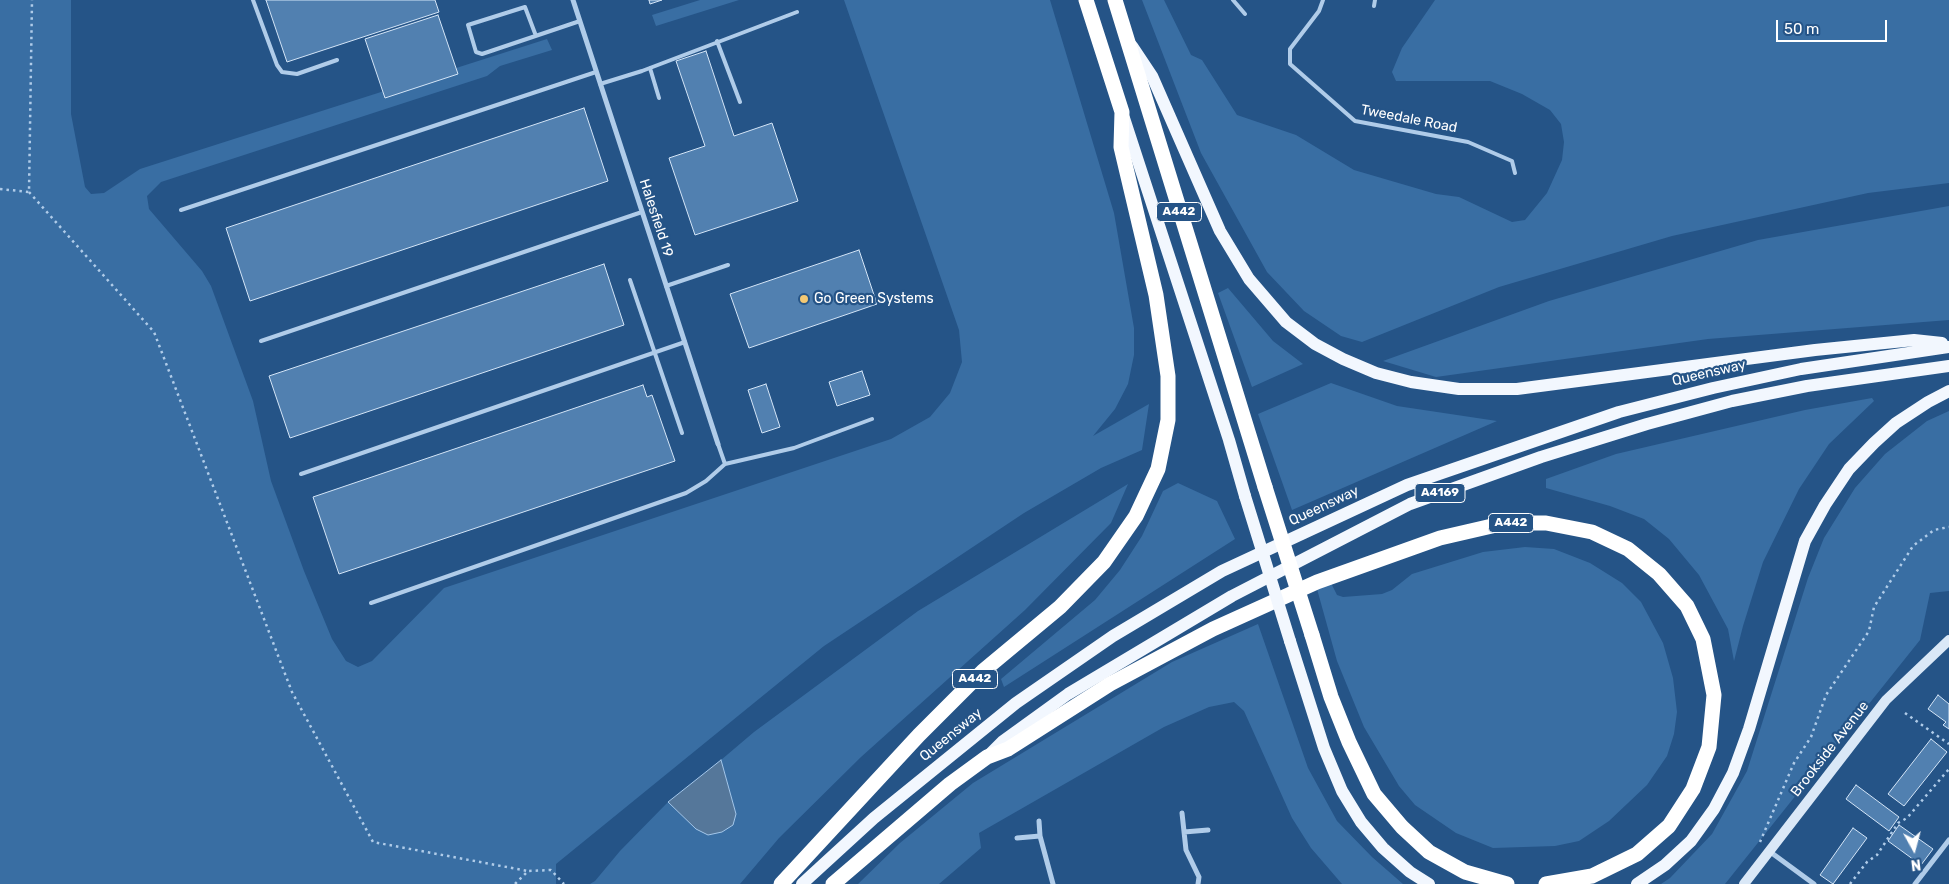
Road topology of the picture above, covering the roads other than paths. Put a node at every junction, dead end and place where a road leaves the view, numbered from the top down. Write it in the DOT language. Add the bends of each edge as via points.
graph roads {
  1 [pos="253,0"];
  2 [pos="573,0"];
  3 [pos="1086,0"];
  4 [pos="1115,0"];
  5 [pos="1233,0"];
  6 [pos="1323,0"];
  7 [pos="1374,0"];
  8 [pos="1374,6"];
  9 [pos="797,12"];
  10 [pos="1245,14"];
  11 [pos="580,21"];
  12 [pos="536,36"];
  13 [pos="1127,38"];
  14 [pos="717,41"];
  15 [pos="337,60"];
  16 [pos="650,68"];
  17 [pos="596,72"];
  18 [pos="600,84"];
  19 [pos="659,98"];
  20 [pos="740,102"];
  21 [pos="1122,112"];
  22 [pos="1515,173"];
  23 [pos="182,210"];
  24 [pos="642,212"];
  25 [pos="728,265"];
  26 [pos="630,280"];
  27 [pos="666,286"];
  28 [pos="261,341"];
  29 [pos="685,342"];
  30 [pos="1949,345"];
  31 [pos="655,352"];
  32 [pos="1949,366"];
  33 [pos="1949,391"];
  34 [pos="872,418"];
  35 [pos="682,433"];
  36 [pos="718,444"];
  37 [pos="725,464"];
  38 [pos="301,474"];
  39 [pos="371,603"];
  40 [pos="1949,640"];
  41 [pos="987,757"];
  42 [pos="1182,813"];
  43 [pos="1039,821"];
  44 [pos="1208,830"];
  45 [pos="1184,832"];
  46 [pos="1040,836"];
  47 [pos="1017,838"];
  48 [pos="1949,840"];
  49 [pos="1770,851"];
  50 [pos="781,884"];
  51 [pos="802,884"];
  52 [pos="834,884"];
  53 [pos="1053,884"];
  54 [pos="1198,884"];
  55 [pos="1429,884"];
  56 [pos="1507,884"];
  57 [pos="1546,884"];
  58 [pos="1637,884"];
  59 [pos="1744,884"];
  60 [pos="1814,884"];
  61 [pos="1916,884"];
  1 -- 15 [label="lane" via="282,72 297,74"];
  2 -- 11 [label="street, Halesfield 19"];
  3 -- 21 [label="highway, A442"];
  4 -- 13 [label="highway, A442"];
  5 -- 10 [label="lane"];
  6 -- 22 [label="lane, Tweedale Road" via="1319,11 1290,49 1290,64 1355,121 1468,142 1512,162"];
  7 -- 8 [label="lane"];
  9 -- 14 [label="lane"];
  11 -- 12 [label="lane"];
  11 -- 17 [label="street, Halesfield 19"];
  12 -- 12 [label="lane" via="482,54 476,52 468,25 525,7"];
  13 -- 30 [label="main road" via="1152,76 1201,193 1236,260 1275,311 1315,344 1376,374 1459,389 1517,389 1815,350 1914,340"];
  13 -- 56 [label="highway, A442, bridge" via="1335,706 1374,794 1402,828 1429,852 1465,872"];
  14 -- 16 [label="lane"];
  14 -- 20 [label="lane"];
  16 -- 18 [label="lane"];
  16 -- 19 [label="lane"];
  17 -- 18 [label="street, Halesfield 19"];
  17 -- 23 [label="lane"];
  18 -- 24 [label="street, Halesfield 19"];
  21 -- 50 [label="highway, A442" via="1121,147 1156,295 1168,376 1168,420 1158,469 1136,516 1104,562 1060,607 983,672 918,735"];
  21 -- 55 [label="main road, bridge" via="1229,440 1324,748 1342,791 1361,822 1383,848"];
  24 -- 27 [label="street, Halesfield 19"];
  24 -- 28 [label="lane"];
  25 -- 27 [label="lane"];
  26 -- 31 [label="lane"];
  27 -- 29 [label="street, Halesfield 19"];
  29 -- 31 [label="lane"];
  29 -- 36 [label="street, Halesfield 19"];
  30 -- 51 [label="main road, Queensway / A4169" via="1801,369 1619,412 1406,485 1222,571 1113,636 1016,703 874,818"];
  31 -- 35 [label="lane"];
  31 -- 38 [label="lane"];
  32 -- 41 [label="main road, A4169" via="1806,386 1732,401 1541,457 1410,504 1232,596 1076,689 1003,741"];
  33 -- 58 [label="main road" via="1896,423 1874,443 1850,469 1825,505 1805,541 1733,773 1714,809 1691,841 1665,865"];
  34 -- 37 [label="lane" via="794,448"];
  36 -- 37 [label="lane"];
  37 -- 39 [label="lane" via="706,481 670,499"];
  40 -- 49 [label="street, Brookside Avenue" via="1886,700"];
  41 -- 52 [label="highway, A442" via="950,784"];
  41 -- 57 [label="highway, A442" via="1008,749 1110,684 1187,643 1317,582 1440,538 1505,523 1546,523 1592,532 1628,549 1659,574 1687,606 1703,639 1714,695 1709,747 1693,789 1669,826 1637,854 1592,876"];
  42 -- 45 [label="street"];
  43 -- 46 [label="street"];
  44 -- 45 [label="street"];
  45 -- 54 [label="street" via="1186,850 1199,877"];
  46 -- 47 [label="street"];
  46 -- 53 [label="street"];
  48 -- 61 [label="street"];
  49 -- 59 [label="street, Brookside Avenue"];
  49 -- 60 [label="street"];
}
